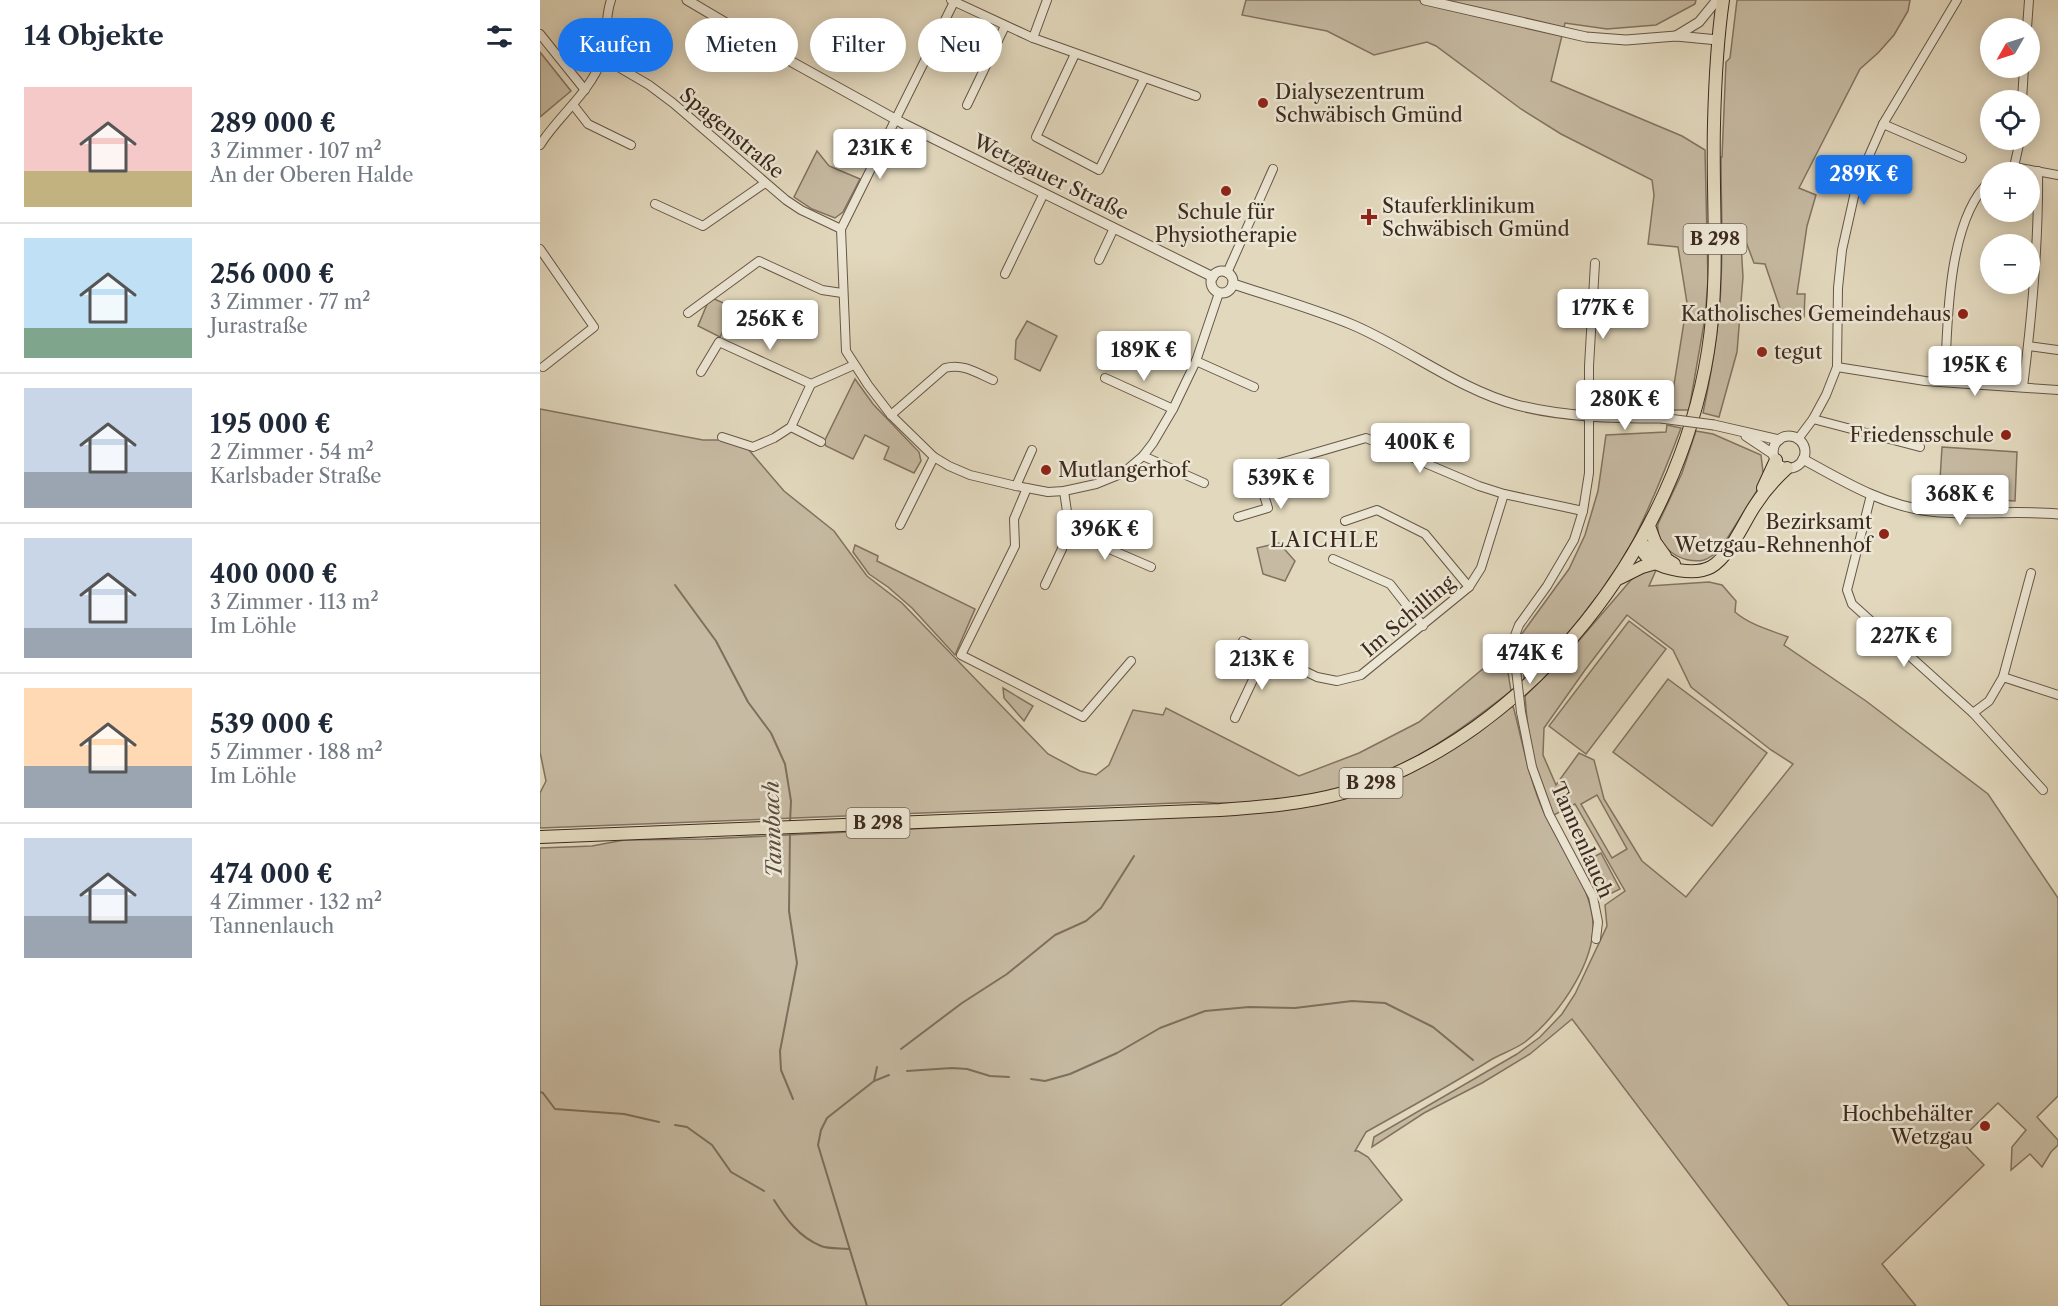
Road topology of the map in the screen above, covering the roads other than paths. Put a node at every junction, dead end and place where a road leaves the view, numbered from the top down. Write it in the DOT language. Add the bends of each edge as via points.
graph roads {
  1 [pos="610,0"];
  2 [pos="687,0"];
  3 [pos="1047,0"];
  4 [pos="1425,0"];
  5 [pos="1718,0"];
  6 [pos="1723,0"];
  7 [pos="1957,0"];
  8 [pos="2029,0"];
  9 [pos="954,1"];
  10 [pos="606,18"];
  11 [pos="2028,18"];
  12 [pos="1005,26"];
  13 [pos="540,34"];
  14 [pos="1676,36"];
  15 [pos="1033,38"];
  16 [pos="1718,40"];
  17 [pos="1075,54"];
  18 [pos="595,72"];
  19 [pos="627,72"];
  20 [pos="1144,79"];
  21 [pos="585,90"];
  22 [pos="1196,96"];
  23 [pos="967,105"];
  24 [pos="574,106"];
  25 [pos="897,120"];
  26 [pos="1883,124"];
  27 [pos="540,145"];
  28 [pos="631,146"];
  29 [pos="1962,158"];
  30 [pos="1273,169"];
  31 [pos="2040,172"];
  32 [pos="2058,176"];
  33 [pos="765,183"];
  34 [pos="1980,192"];
  35 [pos="1044,193"];
  36 [pos="655,204"];
  37 [pos="2039,222"];
  38 [pos="1114,228"];
  39 [pos="841,230"];
  40 [pos="540,249"];
  41 [pos="1099,260"];
  42 [pos="1595,263"];
  43 [pos="1227,273"];
  44 [pos="1005,274"];
  45 [pos="1213,277"];
  46 [pos="1233,284"];
  47 [pos="842,293"];
  48 [pos="1219,293"];
  49 [pos="688,313"];
  50 [pos="2028,346"];
  51 [pos="2058,350"];
  52 [pos="1196,362"];
  53 [pos="854,365"];
  54 [pos="543,367"];
  55 [pos="1837,367"];
  56 [pos="701,372"];
  57 [pos="1105,378"];
  58 [pos="993,380"];
  59 [pos="1945,382"];
  60 [pos="811,384"];
  61 [pos="1254,387"];
  62 [pos="2023,387"];
  63 [pos="2058,390"];
  64 [pos="1173,409"];
  65 [pos="891,415"];
  66 [pos="1589,416"];
  67 [pos="1813,418"];
  68 [pos="791,427"];
  69 [pos="1741,433"];
  70 [pos="722,437"];
  71 [pos="1798,439"];
  72 [pos="1779,440"];
  73 [pos="821,442"];
  74 [pos="1920,447"];
  75 [pos="1032,450"];
  76 [pos="1143,456"];
  77 [pos="934,457"];
  78 [pos="1775,457"];
  79 [pos="1803,459"];
  80 [pos="1787,468"];
  81 [pos="1204,483"];
  82 [pos="1016,486"];
  83 [pos="1027,488"];
  84 [pos="1064,491"];
  85 [pos="1504,494"];
  86 [pos="1871,495"];
  87 [pos="1755,505"];
  88 [pos="1583,511"];
  89 [pos="2058,514"];
  90 [pos="1239,517"];
  91 [pos="1345,521"];
  92 [pos="900,525"];
  93 [pos="1649,526"];
  94 [pos="1070,532"];
  95 [pos="1640,543"];
  96 [pos="1333,559"];
  97 [pos="1671,562"];
  98 [pos="1656,564"];
  99 [pos="1151,567"];
  100 [pos="1689,571"];
  101 [pos="2031,573"];
  102 [pos="1617,580"];
  103 [pos="1045,585"];
  104 [pos="1468,587"];
  105 [pos="1423,626"];
  106 [pos="1243,641"];
  107 [pos="1266,652"];
  108 [pos="1131,661"];
  109 [pos="2003,677"];
  110 [pos="2058,694"];
  111 [pos="1973,713"];
  112 [pos="1235,718"];
  113 [pos="2043,790"];
  114 [pos="540,837"];
  115 [pos="1596,939"];
  1 -- 10 [label="street"];
  2 -- 25 [label="street, Wetzgauer Straße"];
  3 -- 15 [label="street"];
  4 -- 14 [label="street" via="1586,37 1626,40"];
  5 -- 14 [label="street" via="1699,22"];
  6 -- 16 [label="main road, B 298"];
  7 -- 26 [label="street"];
  8 -- 11 [label="street"];
  9 -- 12 [label="street"];
  9 -- 25 [label="street"];
  12 -- 15 [label="street"];
  12 -- 23 [label="street"];
  13 -- 21 [label="street"];
  14 -- 16 [label="street"];
  15 -- 17 [label="street"];
  16 -- 93 [label="main road, B 298" via="1715,270 1708,351 1686,441"];
  17 -- 20 [label="street"];
  17 -- 20 [label="street" via="1036,137 1099,170"];
  18 -- 21 [label="street"];
  19 -- 33 [label="street, Spagenstraße" via="673,103"];
  20 -- 22 [label="street"];
  21 -- 24 [label="street"];
  24 -- 27 [label="street"];
  24 -- 28 [label="street" via="588,124"];
  25 -- 35 [label="street, Wetzgauer Straße"];
  25 -- 39 [label="street"];
  26 -- 29 [label="street"];
  26 -- 55 [label="street" via="1857,183 1842,250"];
  30 -- 43 [label="street"];
  31 -- 32 [label="street"];
  33 -- 36 [label="street" via="703,226"];
  33 -- 39 [label="street, Spagenstraße" via="801,210"];
  34 -- 59 [label="street" via="1954,263 1948,300"];
  35 -- 38 [label="street, Wetzgauer Straße"];
  35 -- 44 [label="street"];
  37 -- 50 [label="street"];
  38 -- 41 [label="street"];
  38 -- 45 [label="street, Wetzgauer Straße"];
  39 -- 47 [label="street"];
  40 -- 54 [label="street" via="594,327"];
  42 -- 66 [label="street, Tannenlauch"];
  43 -- 45 [label="street"];
  43 -- 46 [label="street"];
  45 -- 48 [label="street" via="1212,287"];
  46 -- 48 [label="street"];
  46 -- 66 [label="street" via="1353,326 1492,396 1517,405"];
  47 -- 49 [label="street" via="822,291 759,261"];
  47 -- 53 [label="street" via="846,351"];
  48 -- 52 [label="street"];
  50 -- 51 [label="street"];
  50 -- 62 [label="street"];
  52 -- 61 [label="street"];
  52 -- 64 [label="street"];
  53 -- 60 [label="street"];
  53 -- 65 [label="street"];
  55 -- 59 [label="street"];
  55 -- 67 [label="street"];
  56 -- 60 [label="street" via="719,342"];
  57 -- 64 [label="street"];
  58 -- 65 [label="street" via="960,366 945,368"];
  59 -- 62 [label="street"];
  60 -- 68 [label="street"];
  62 -- 63 [label="street"];
  64 -- 76 [label="street"];
  65 -- 77 [label="street"];
  66 -- 69 [label="street, bridge" via="1661,418"];
  66 -- 88 [label="street, Tannenlauch" via="1589,473"];
  67 -- 71 [label="street"];
  67 -- 74 [label="street"];
  68 -- 70 [label="street" via="753,447"];
  68 -- 73 [label="street"];
  69 -- 72 [label="street"];
  69 -- 78 [label="street"];
  71 -- 72 [label="street" via="1788,436"];
  71 -- 79 [label="street" via="1805,450"];
  72 -- 78 [label="street" via="1774,448"];
  75 -- 82 [label="street"];
  76 -- 81 [label="street"];
  76 -- 84 [label="street" via="1123,473"];
  77 -- 82 [label="street" via="970,475"];
  77 -- 92 [label="street"];
  78 -- 80 [label="street"];
  78 -- 87 [label="main road"];
  79 -- 80 [label="street"];
  79 -- 86 [label="street"];
  80 -- 87 [label="main road"];
  82 -- 83 [label="street"];
  83 -- 84 [label="street"];
  83 -- 108 [label="street" via="1014,519 1015,546 961,655 1083,717"];
  84 -- 94 [label="street"];
  85 -- 88 [label="street"];
  85 -- 90 [label="street" via="1366,438 1256,470 1268,508"];
  85 -- 104 [label="street, Im Schilling" via="1481,568"];
  86 -- 89 [label="street" via="1929,511"];
  86 -- 111 [label="street" via="1848,597"];
  87 -- 100 [label="main road" via="1719,561 1709,568"];
  88 -- 115 [label="street, Tannenlauch, bridge" via="1574,540 1514,638 1521,712 1532,767 1549,814 1593,897 1598,922"];
  91 -- 104 [label="street" via="1377,510 1425,534"];
  93 -- 95 [label="main road, B 298"];
  93 -- 97 [label="main road" via="1659,549"];
  94 -- 99 [label="street"];
  94 -- 103 [label="street"];
  95 -- 97 [label="main road"];
  95 -- 98 [label="main road" via="1641,550"];
  95 -- 102 [label="main road, B 298"];
  96 -- 105 [label="street" via="1390,584"];
  97 -- 100 [label="main road"];
  98 -- 100 [label="main road"];
  98 -- 102 [label="main road"];
  101 -- 109 [label="street"];
  102 -- 114 [label="main road, B 298" via="1573,637 1482,721 1410,766 1363,786 1313,800 1183,811"];
  104 -- 105 [label="street, Im Schilling"];
  105 -- 107 [label="street, Im Schilling" via="1361,675 1337,681 1317,677"];
  106 -- 107 [label="street, Im Schilling"];
  107 -- 112 [label="street"];
  109 -- 110 [label="street"];
  109 -- 111 [label="street" via="1989,701"];
  111 -- 113 [label="street"];
}
